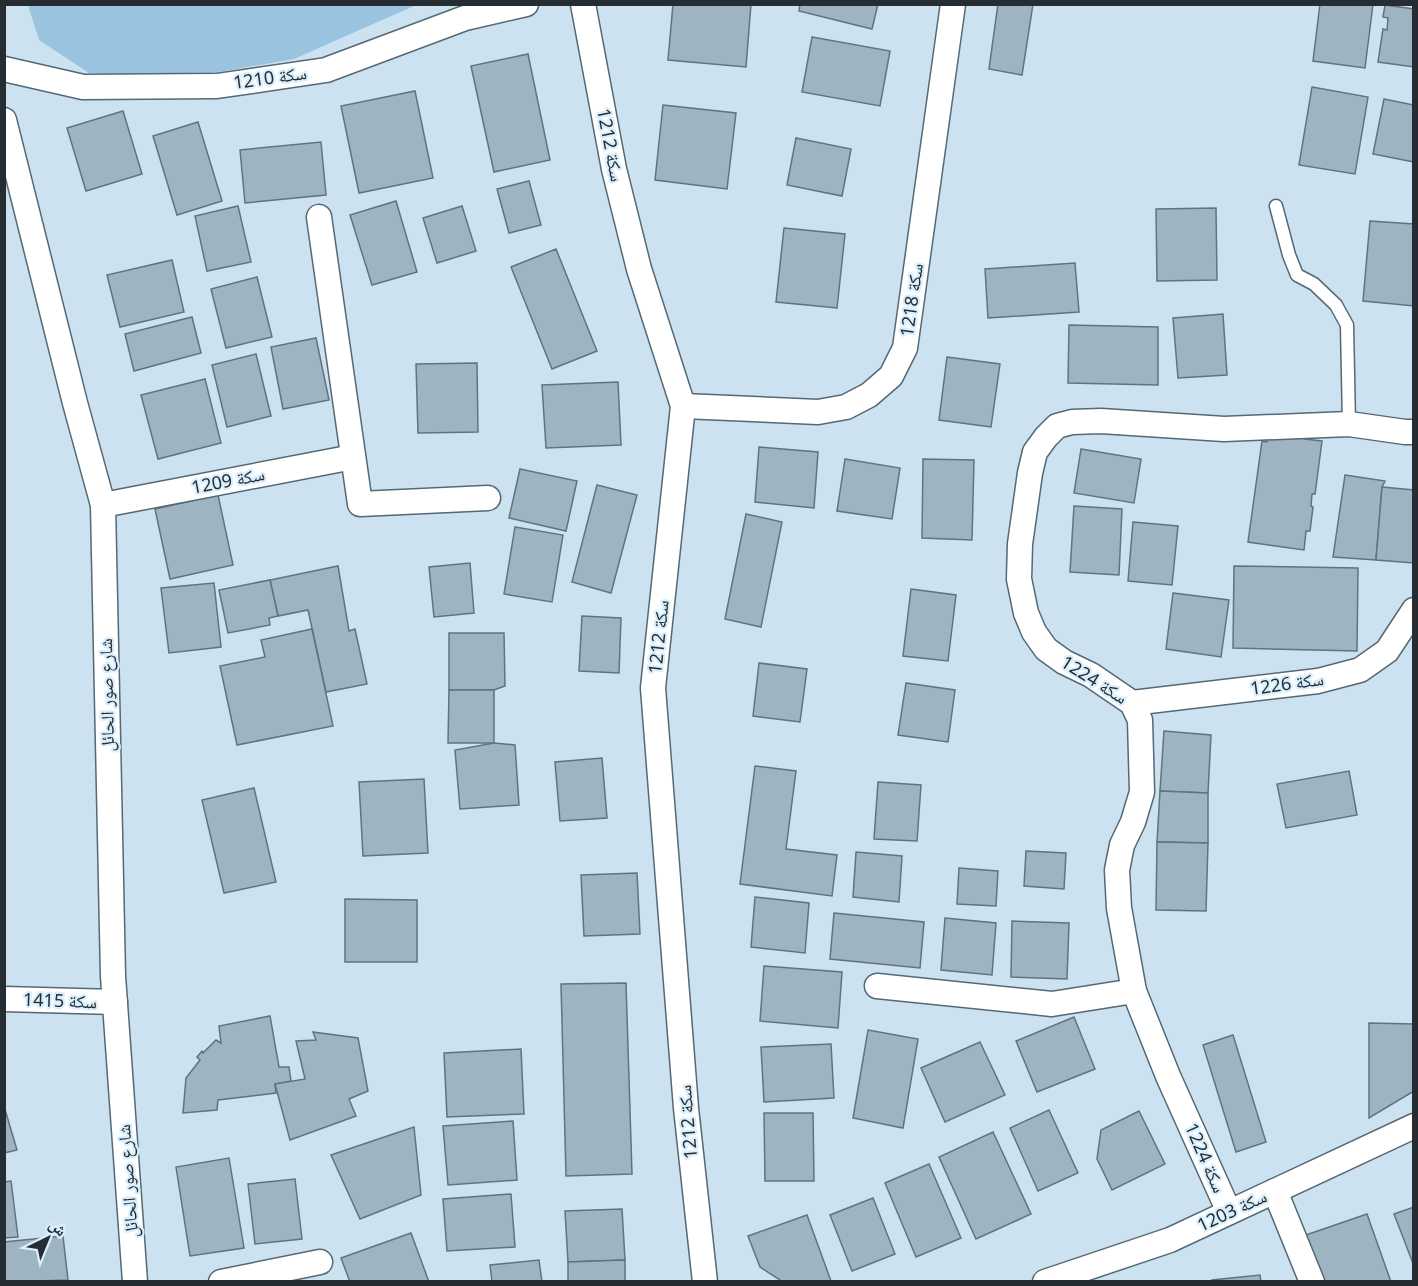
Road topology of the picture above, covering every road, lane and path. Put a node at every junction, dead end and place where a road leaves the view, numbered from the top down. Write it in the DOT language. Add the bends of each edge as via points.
graph roads {
  1 [pos="526,4"];
  2 [pos="583,4"];
  3 [pos="953,4"];
  4 [pos="4,69"];
  5 [pos="4,120"];
  6 [pos="1276,206"];
  7 [pos="319,217"];
  8 [pos="683,406"];
  9 [pos="1349,424"];
  10 [pos="1413,432"];
  11 [pos="353,457"];
  12 [pos="488,498"];
  13 [pos="103,505"];
  14 [pos="1413,609"];
  15 [pos="1132,703"];
  16 [pos="877,986"];
  17 [pos="1134,991"];
  18 [pos="4,999"];
  19 [pos="115,1002"];
  20 [pos="1413,1126"];
  21 [pos="1275,1191"];
  22 [pos="1229,1212"];
  23 [pos="320,1262"];
  24 [pos="135,1281"];
  25 [pos="221,1281"];
  26 [pos="705,1281"];
  27 [pos="1045,1281"];
  28 [pos="1312,1281"];
  1 -- 4 [label="street, سكة 1210" via="465,18 326,70 217,86 83,87"];
  2 -- 8 [label="street, سكة 1212" via="614,168 636,258"];
  3 -- 8 [label="street, سكة 1218" via="905,348 891,376 869,395 846,407 818,412"];
  5 -- 13 [label="street, شارع صور الحائل"];
  6 -- 9 [label="lane" via="1297,275 1314,284 1336,305 1347,326"];
  7 -- 11 [label="street"];
  8 -- 26 [label="street, سكة 1212" via="653,688 686,1108"];
  9 -- 10 [label="street, سكة 1224"];
  9 -- 15 [label="street, سكة 1224" via="1224,429 1072,422 1058,426 1046,437 1035,452 1020,544 1019,579 1026,613 1046,649"];
  11 -- 12 [label="street" via="360,504"];
  11 -- 13 [label="street, سكة 1209"];
  13 -- 19 [label="street, شارع صور الحائل"];
  14 -- 15 [label="street, سكة 1226" via="1388,651 1360,670 1318,681"];
  15 -- 17 [label="street, سكة 1224" via="1140,720 1142,792 1117,870 1119,908"];
  16 -- 17 [label="street" via="1052,1004"];
  17 -- 22 [label="street, سكة 1224"];
  18 -- 19 [label="street, سكة 1415"];
  19 -- 24 [label="street, شارع صور الحائل"];
  20 -- 21 [label="street, سكة 1203"];
  21 -- 22 [label="street, سكة 1203"];
  21 -- 28 [label="street"];
  22 -- 27 [label="street, سكة 1203" via="1170,1240"];
  23 -- 25 [label="street"];
}
